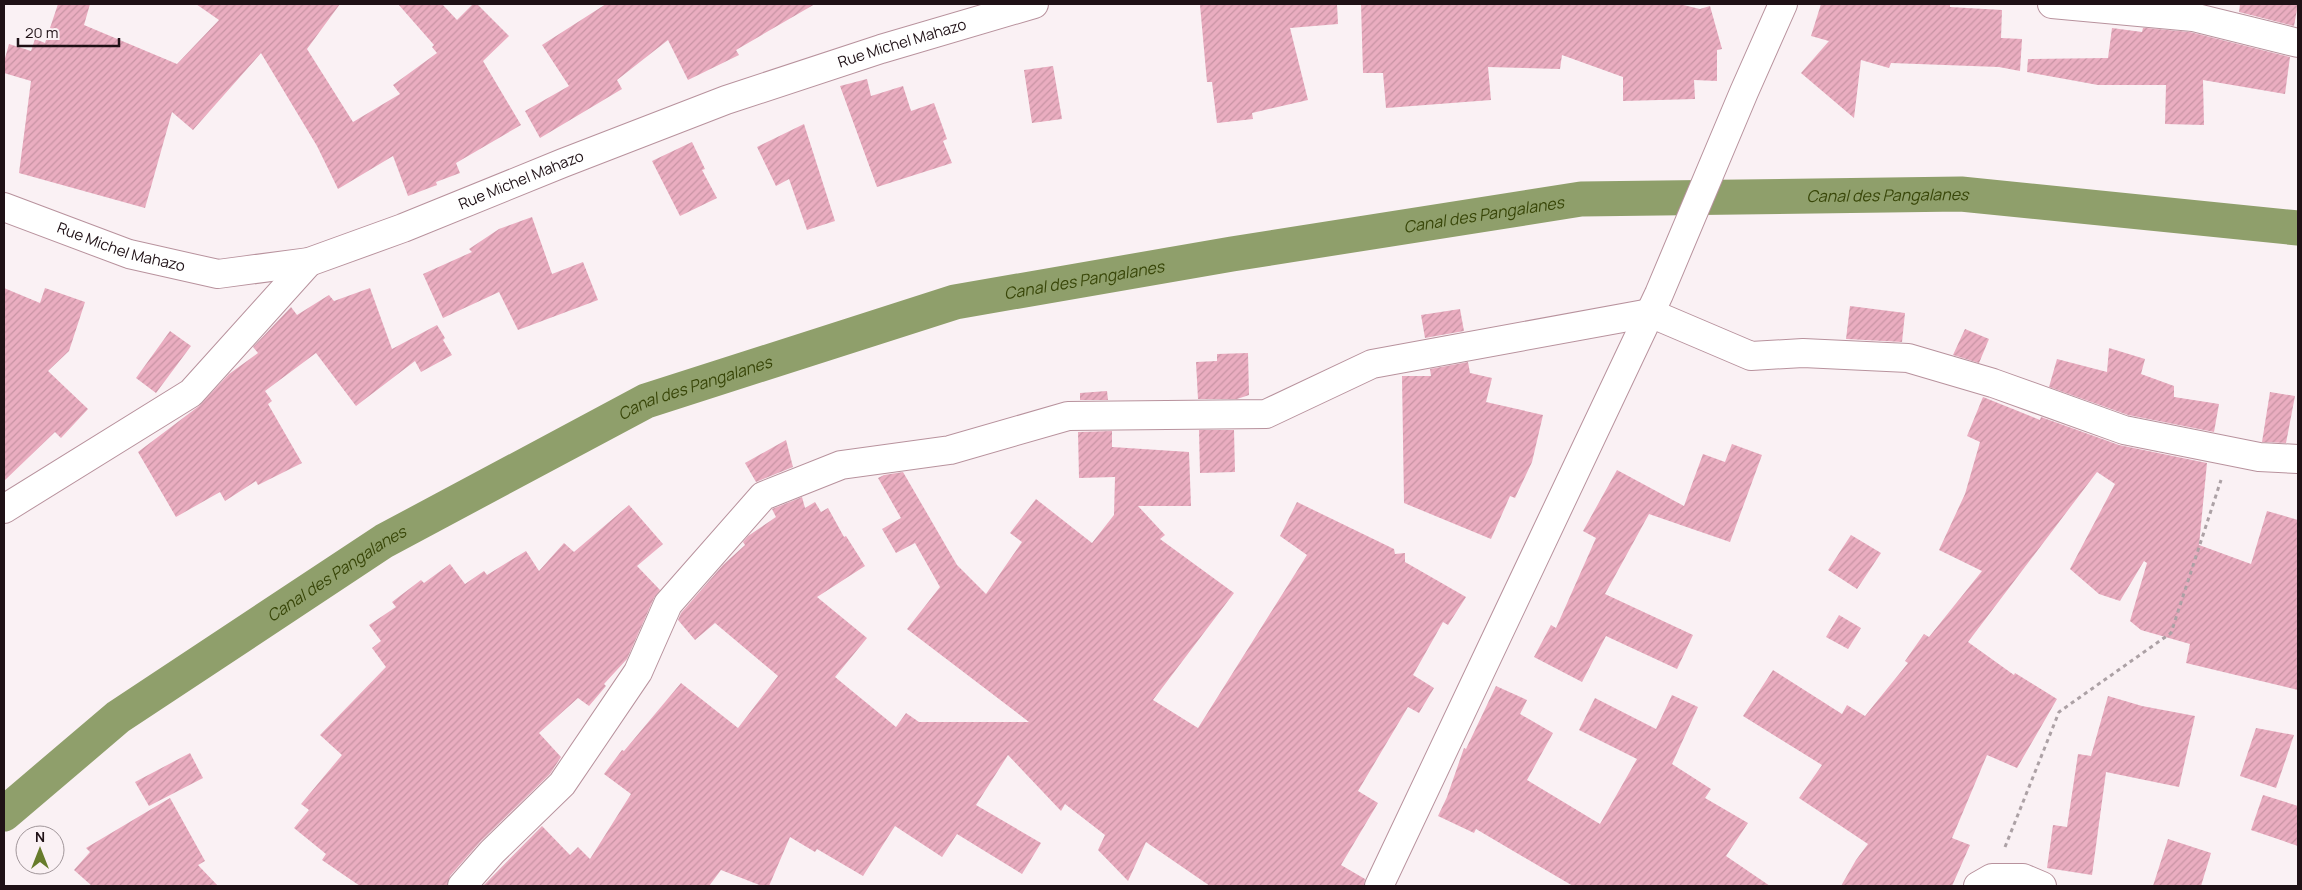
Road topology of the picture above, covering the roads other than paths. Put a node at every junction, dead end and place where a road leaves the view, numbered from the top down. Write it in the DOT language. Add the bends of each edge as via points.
graph roads {
  1 [pos="1034,4"];
  2 [pos="1783,4"];
  3 [pos="2052,4"];
  4 [pos="2197,10"];
  5 [pos="2298,43"];
  6 [pos="4,207"];
  7 [pos="309,262"];
  8 [pos="1655,303"];
  9 [pos="2298,459"];
  10 [pos="4,509"];
  11 [pos="1985,882"];
  12 [pos="462,886"];
  13 [pos="1379,886"];
  14 [pos="2042,886"];
  1 -- 7 [label="street, Rue Michel Mahazo" via="881,49 726,100"];
  2 -- 8 [label="street"];
  3 -- 4 [label="street"];
  4 -- 5 [label="street"];
  6 -- 7 [label="street, Rue Michel Mahazo" via="129,254 218,274"];
  7 -- 10 [label="street" via="191,393"];
  8 -- 9 [label="street" via="1751,356 1804,353 1908,358 1993,383 2124,430 2259,457"];
  8 -- 12 [label="street" via="1372,364 1266,414 1068,416 950,450 841,465 763,496 668,604 638,672 562,784"];
  8 -- 13 [label="street"];
  11 -- 14 [label="street" via="2022,878"];
}
